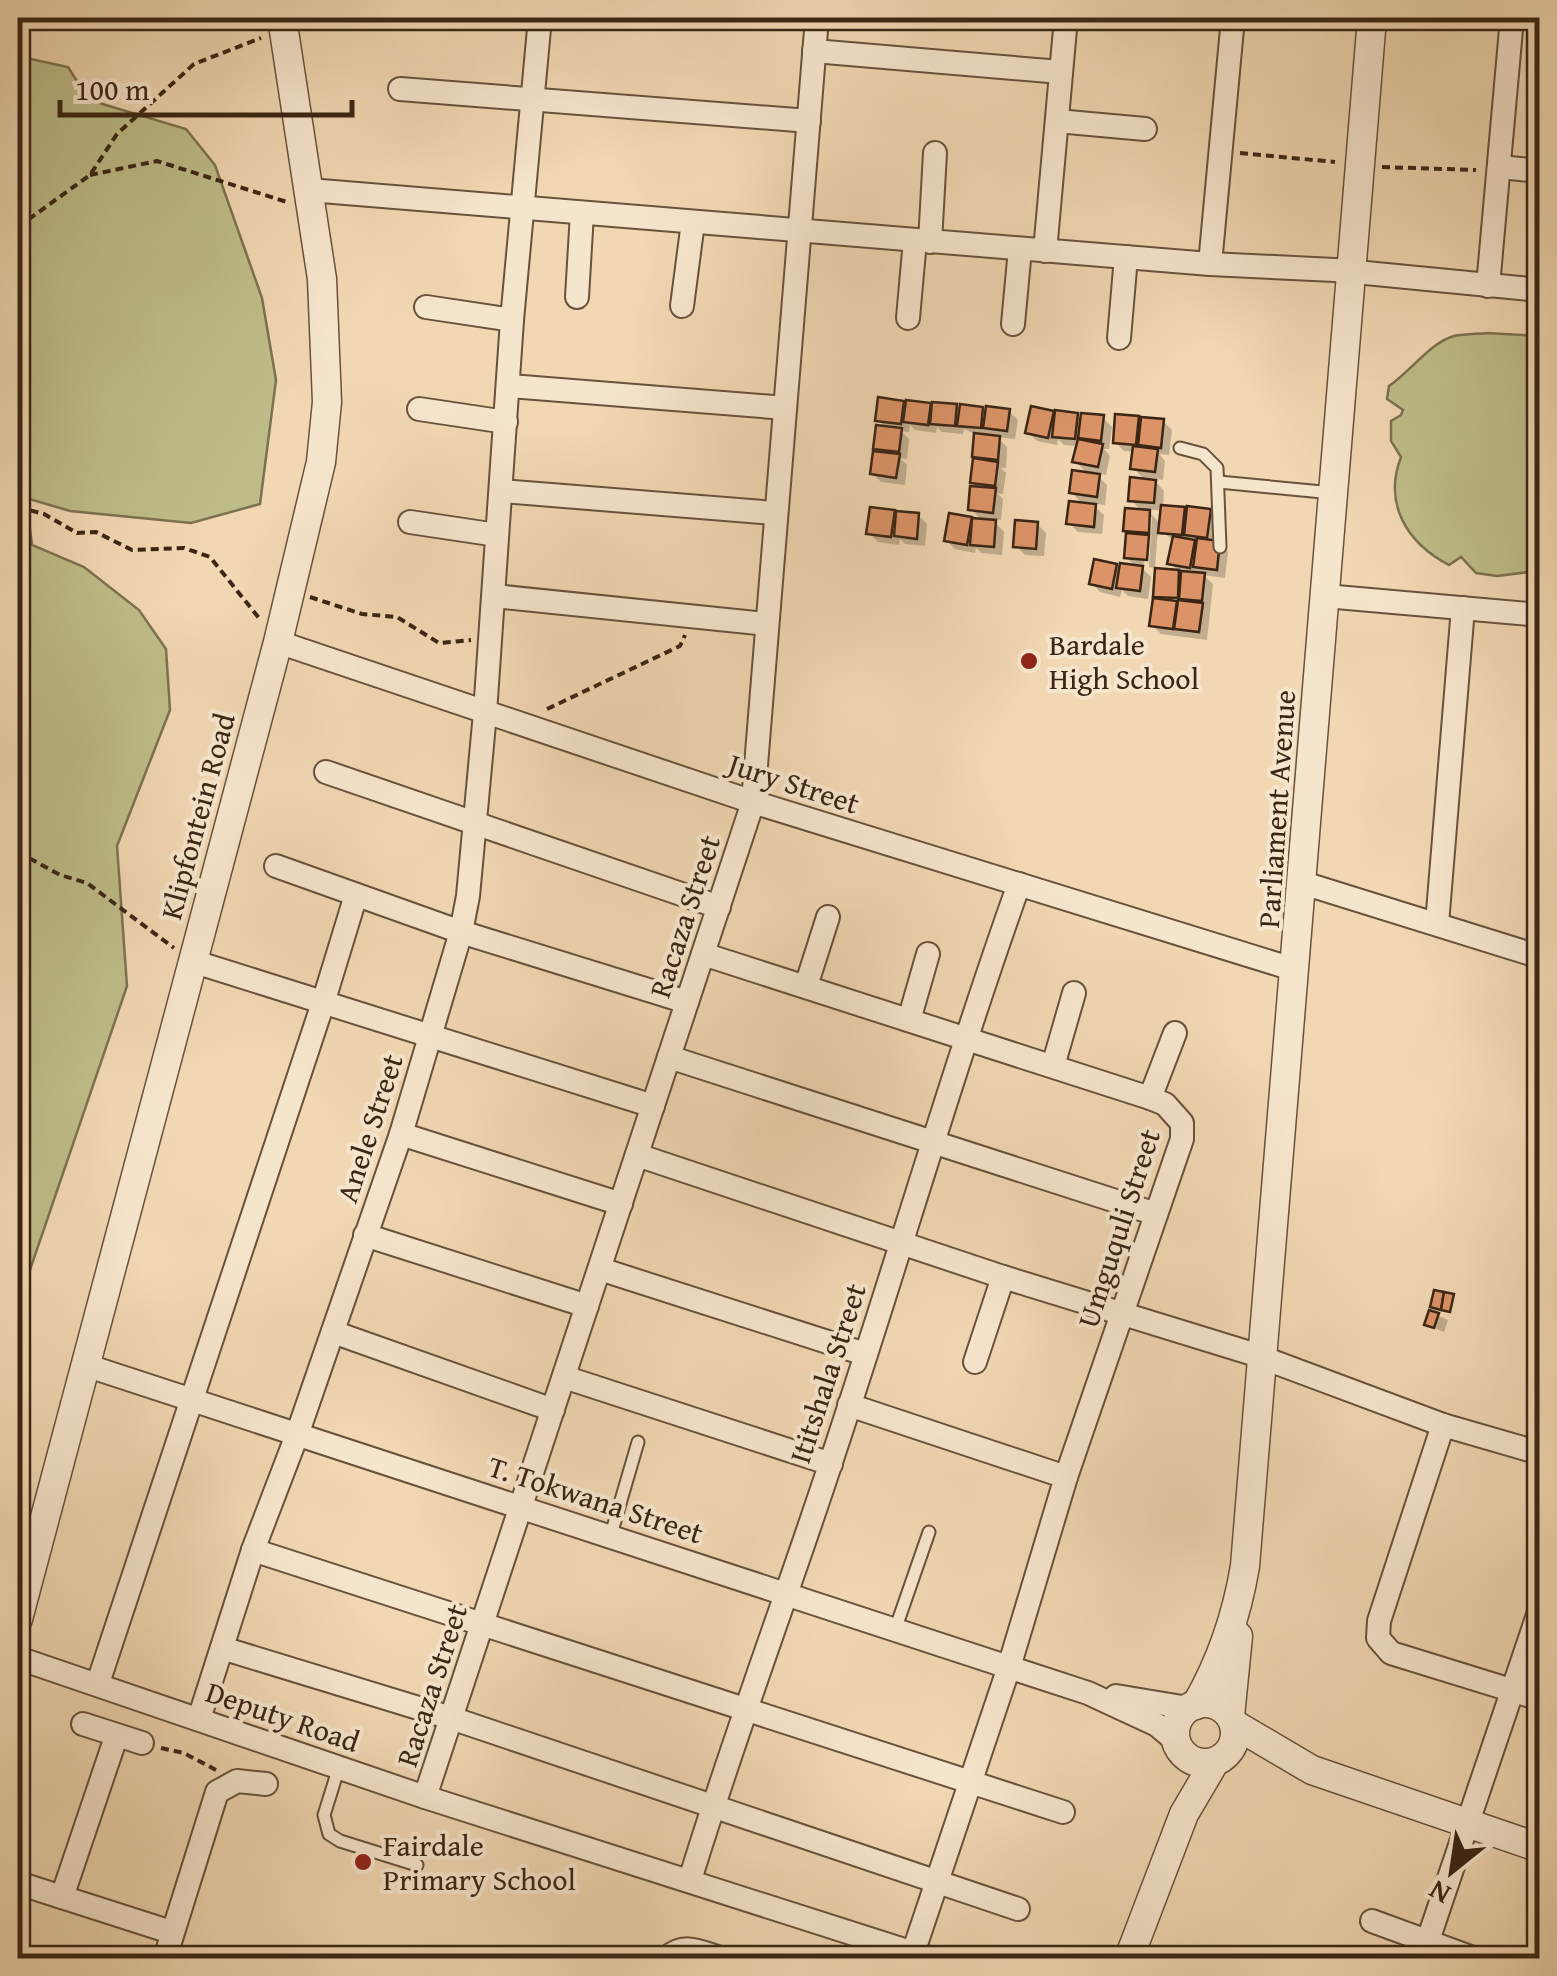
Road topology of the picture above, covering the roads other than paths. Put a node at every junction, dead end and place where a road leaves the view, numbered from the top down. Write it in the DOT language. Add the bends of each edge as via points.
graph roads {
  1 [pos="540,18"];
  2 [pos="817,18"];
  3 [pos="1066,18"];
  4 [pos="1234,18"];
  5 [pos="1372,18"];
  6 [pos="1512,18"];
  7 [pos="283,23"];
  8 [pos="814,51"];
  9 [pos="1062,72"];
  10 [pos="400,89"];
  11 [pos="533,99"];
  12 [pos="808,121"];
  13 [pos="1057,121"];
  14 [pos="1145,129"];
  15 [pos="935,153"];
  16 [pos="1495,169"];
  17 [pos="1540,171"];
  18 [pos="310,200"];
  19 [pos="524,208"];
  20 [pos="582,213"];
  21 [pos="693,222"];
  22 [pos="800,231"];
  23 [pos="922,241"];
  24 [pos="1020,249"];
  25 [pos="1045,251"];
  26 [pos="1126,258"];
  27 [pos="1210,264"];
  28 [pos="1351,272"];
  29 [pos="1488,286"];
  30 [pos="1540,290"];
  31 [pos="577,297"];
  32 [pos="682,306"];
  33 [pos="426,307"];
  34 [pos="908,318"];
  35 [pos="512,320"];
  36 [pos="1013,324"];
  37 [pos="1119,338"];
  38 [pos="510,386"];
  39 [pos="419,408"];
  40 [pos="785,408"];
  41 [pos="506,422"];
  42 [pos="1180,448"];
  43 [pos="1218,482"];
  44 [pos="501,491"];
  45 [pos="1333,493"];
  46 [pos="776,513"];
  47 [pos="410,522"];
  48 [pos="496,535"];
  49 [pos="1220,546"];
  50 [pos="494,596"];
  51 [pos="1324,596"];
  52 [pos="1463,608"];
  53 [pos="1540,615"];
  54 [pos="766,624"];
  55 [pos="278,642"];
  56 [pos="485,713"];
  57 [pos="326,772"];
  58 [pos="754,802"];
  59 [pos="473,823"];
  60 [pos="276,866"];
  61 [pos="1303,882"];
  62 [pos="1020,884"];
  63 [pos="356,895"];
  64 [pos="719,907"];
  65 [pos="828,917"];
  66 [pos="1437,924"];
  67 [pos="462,932"];
  68 [pos="1540,949"];
  69 [pos="703,954"];
  70 [pos="928,954"];
  71 [pos="192,961"];
  72 [pos="1296,970"];
  73 [pos="806,986"];
  74 [pos="1074,993"];
  75 [pos="687,1002"];
  76 [pos="323,1003"];
  77 [pos="909,1020"];
  78 [pos="1175,1034"];
  79 [pos="432,1035"];
  80 [pos="965,1037"];
  81 [pos="669,1057"];
  82 [pos="1053,1066"];
  83 [pos="1150,1098"];
  84 [pos="653,1106"];
  85 [pos="401,1134"];
  86 [pos="932,1140"];
  87 [pos="637,1155"];
  88 [pos="621,1204"];
  89 [pos="1156,1214"];
  90 [pos="365,1235"];
  91 [pos="900,1243"];
  92 [pos="600,1269"];
  93 [pos="1003,1277"];
  94 [pos="587,1306"];
  95 [pos="1123,1314"];
  96 [pos="332,1332"];
  97 [pos="866,1354"];
  98 [pos="1265,1358"];
  99 [pos="976,1362"];
  100 [pos="85,1365"];
  101 [pos="564,1377"];
  102 [pos="192,1401"];
  103 [pos="850,1405"];
  104 [pos="553,1410"];
  105 [pos="1443,1425"];
  106 [pos="297,1435"];
  107 [pos="638,1442"];
  108 [pos="1540,1454"];
  109 [pos="831,1464"];
  110 [pos="1066,1477"];
  111 [pos="520,1508"];
  112 [pos="929,1532"];
  113 [pos="610,1538"];
  114 [pos="253,1550"];
  115 [pos="784,1594"];
  116 [pos="1238,1604"];
  117 [pos="1540,1610"];
  118 [pos="18,1619"];
  119 [pos="483,1622"];
  120 [pos="895,1630"];
  121 [pos="222,1648"];
  122 [pos="18,1658"];
  123 [pos="1008,1667"];
  124 [pos="98,1683"];
  125 [pos="1514,1691"];
  126 [pos="1088,1693"];
  127 [pos="1540,1699"];
  128 [pos="1192,1706"];
  129 [pos="745,1708"];
  130 [pos="452,1718"];
  131 [pos="199,1719"];
  132 [pos="1232,1720"];
  133 [pos="82,1724"];
  134 [pos="116,1737"];
  135 [pos="142,1743"];
  136 [pos="1178,1746"];
  137 [pos="1218,1761"];
  138 [pos="339,1767"];
  139 [pos="1312,1770"];
  140 [pos="968,1780"];
  141 [pos="266,1784"];
  142 [pos="426,1797"];
  143 [pos="713,1805"];
  144 [pos="1063,1812"];
  145 [pos="1469,1825"];
  146 [pos="1540,1848"];
  147 [pos="416,1865"];
  148 [pos="690,1880"];
  149 [pos="1157,1880"];
  150 [pos="935,1881"];
  151 [pos="18,1883"];
  152 [pos="62,1897"];
  153 [pos="1018,1909"];
  154 [pos="1372,1921"];
  155 [pos="171,1932"];
  156 [pos="1424,1950"];
  157 [pos="672,1954"];
  158 [pos="921,1956"];
  159 [pos="165,1958"];
  160 [pos="720,1958"];
  161 [pos="1130,1958"];
  162 [pos="1473,1958"];
  1 -- 11 [label="street, Anele Street"];
  2 -- 8 [label="street, Racaza Street"];
  3 -- 9 [label="street"];
  4 -- 27 [label="street"];
  5 -- 28 [label="street, Parliament Avenue"];
  6 -- 16 [label="street"];
  7 -- 18 [label="street, Klipfontein Road"];
  8 -- 9 [label="street"];
  8 -- 12 [label="street, Racaza Street"];
  9 -- 13 [label="street"];
  10 -- 11 [label="street"];
  11 -- 12 [label="street"];
  11 -- 19 [label="street, Anele Street"];
  12 -- 22 [label="street, Racaza Street"];
  13 -- 14 [label="street"];
  13 -- 25 [label="street"];
  15 -- 23 [label="street"];
  16 -- 17 [label="street"];
  16 -- 29 [label="street"];
  18 -- 19 [label="street"];
  18 -- 55 [label="street, Klipfontein Road" via="322,278 327,402 321,462"];
  19 -- 20 [label="street"];
  19 -- 35 [label="street, Anele Street"];
  20 -- 21 [label="street"];
  20 -- 31 [label="street"];
  21 -- 22 [label="street"];
  21 -- 32 [label="street"];
  22 -- 23 [label="street"];
  22 -- 40 [label="street, Racaza Street"];
  23 -- 24 [label="street"];
  23 -- 34 [label="street"];
  24 -- 25 [label="street"];
  24 -- 36 [label="street"];
  25 -- 26 [label="street"];
  26 -- 27 [label="street"];
  26 -- 37 [label="street"];
  27 -- 28 [label="street"];
  28 -- 29 [label="street"];
  28 -- 45 [label="street, Parliament Avenue"];
  29 -- 30 [label="street"];
  33 -- 35 [label="street"];
  35 -- 38 [label="street, Anele Street"];
  38 -- 40 [label="street"];
  38 -- 41 [label="street, Anele Street"];
  39 -- 41 [label="street"];
  40 -- 46 [label="street, Racaza Street"];
  41 -- 44 [label="street, Anele Street"];
  42 -- 43 [label="lane" via="1213,463"];
  43 -- 45 [label="lane"];
  43 -- 49 [label="lane"];
  44 -- 46 [label="street"];
  44 -- 48 [label="street, Anele Street"];
  45 -- 51 [label="street, Parliament Avenue"];
  46 -- 54 [label="street, Racaza Street"];
  47 -- 48 [label="street"];
  48 -- 50 [label="street, Anele Street"];
  50 -- 54 [label="street"];
  50 -- 56 [label="street, Anele Street"];
  51 -- 52 [label="street"];
  51 -- 61 [label="street, Parliament Avenue"];
  52 -- 53 [label="street"];
  52 -- 66 [label="street"];
  54 -- 58 [label="street, Racaza Street"];
  55 -- 56 [label="street, Jury Street"];
  55 -- 71 [label="street, Klipfontein Road"];
  56 -- 58 [label="street, Jury Street"];
  56 -- 59 [label="street, Anele Street"];
  57 -- 59 [label="street"];
  58 -- 62 [label="street, Jury Street"];
  58 -- 64 [label="street, Racaza Street"];
  59 -- 64 [label="street"];
  59 -- 67 [label="street, Anele Street"];
  60 -- 63 [label="street"];
  61 -- 66 [label="street"];
  61 -- 72 [label="street, Parliament Avenue"];
  62 -- 72 [label="street, Jury Street"];
  62 -- 80 [label="street, Ititshala Street"];
  63 -- 67 [label="street"];
  63 -- 76 [label="street"];
  64 -- 69 [label="street, Racaza Street"];
  65 -- 73 [label="street"];
  66 -- 68 [label="street" via="1531,954"];
  67 -- 75 [label="street"];
  67 -- 79 [label="street, Anele Street"];
  69 -- 73 [label="street, Umguquli Street"];
  69 -- 75 [label="street, Racaza Street"];
  70 -- 77 [label="street"];
  71 -- 76 [label="street"];
  71 -- 100 [label="street, Klipfontein Road"];
  72 -- 98 [label="street, Parliament Avenue"];
  73 -- 77 [label="street, Umguquli Street"];
  74 -- 82 [label="street"];
  75 -- 81 [label="street, Racaza Street"];
  76 -- 79 [label="street"];
  76 -- 102 [label="street"];
  77 -- 80 [label="street, Umguquli Street"];
  78 -- 83 [label="street"];
  79 -- 84 [label="street"];
  79 -- 85 [label="street, Anele Street"];
  80 -- 82 [label="street, Umguquli Street"];
  80 -- 86 [label="street, Ititshala Street"];
  81 -- 84 [label="street, Racaza Street"];
  81 -- 86 [label="street"];
  82 -- 83 [label="street, Umguquli Street"];
  83 -- 89 [label="street, Umguquli Street" via="1182,1122"];
  84 -- 87 [label="street, Racaza Street"];
  85 -- 88 [label="street"];
  85 -- 90 [label="street, Anele Street"];
  86 -- 89 [label="street"];
  86 -- 91 [label="street, Ititshala Street"];
  87 -- 88 [label="street, Racaza Street"];
  87 -- 91 [label="street"];
  88 -- 92 [label="street, Racaza Street"];
  89 -- 95 [label="street, Umguquli Street"];
  90 -- 94 [label="street"];
  90 -- 96 [label="street, Anele Street"];
  91 -- 93 [label="street"];
  91 -- 97 [label="street, Ititshala Street"];
  92 -- 94 [label="street, Racaza Street"];
  92 -- 97 [label="street"];
  93 -- 95 [label="street"];
  93 -- 99 [label="street"];
  94 -- 101 [label="street, Racaza Street"];
  95 -- 98 [label="street"];
  95 -- 110 [label="street, Umguquli Street"];
  96 -- 104 [label="street"];
  96 -- 106 [label="street, Anele Street"];
  97 -- 103 [label="street, Ititshala Street"];
  98 -- 105 [label="street"];
  98 -- 116 [label="street, Parliament Avenue"];
  100 -- 102 [label="street, T. Tokwana Street"];
  100 -- 118 [label="street, Klipfontein Road"];
  101 -- 104 [label="street, Racaza Street"];
  101 -- 109 [label="street"];
  102 -- 106 [label="street, T. Tokwana Street"];
  102 -- 124 [label="street"];
  103 -- 109 [label="street, Ititshala Street"];
  103 -- 110 [label="street"];
  104 -- 111 [label="street, Racaza Street"];
  105 -- 108 [label="street"];
  105 -- 125 [label="street" via="1378,1638 1391,1653"];
  106 -- 111 [label="street, T. Tokwana Street"];
  106 -- 114 [label="street, Anele Street"];
  107 -- 113 [label="lane"];
  109 -- 115 [label="street, Ititshala Street"];
  110 -- 123 [label="street, Umguquli Street"];
  111 -- 113 [label="street, T. Tokwana Street"];
  111 -- 119 [label="street, Racaza Street"];
  112 -- 120 [label="lane"];
  113 -- 115 [label="street, T. Tokwana Street"];
  114 -- 119 [label="street"];
  114 -- 121 [label="street, Anele Street"];
  115 -- 120 [label="street, T. Tokwana Street"];
  115 -- 129 [label="street, Ititshala Street"];
  116 -- 128 [label="street, Parliament Avenue" via="1208,1685"];
  116 -- 132 [label="street, Parliament Avenue"];
  117 -- 125 [label="street"];
  119 -- 129 [label="street"];
  119 -- 130 [label="street, Racaza Street"];
  120 -- 123 [label="street, T. Tokwana Street"];
  121 -- 130 [label="street"];
  121 -- 131 [label="street, Anele Street"];
  122 -- 124 [label="street, Deputy Road"];
  123 -- 126 [label="street, T. Tokwana Street"];
  123 -- 140 [label="street, Umguquli Street"];
  124 -- 131 [label="street, Deputy Road"];
  125 -- 127 [label="street"];
  125 -- 145 [label="street"];
  126 -- 128 [label="street, T. Tokwana Street"];
  126 -- 136 [label="street, T. Tokwana Street" via="1157,1725"];
  128 -- 132 [label="street" via="1218,1706"];
  128 -- 136 [label="street" via="1177,1723"];
  129 -- 140 [label="street"];
  129 -- 143 [label="street, Ititshala Street"];
  130 -- 142 [label="street, Racaza Street"];
  130 -- 143 [label="street"];
  131 -- 138 [label="street, Deputy Road"];
  132 -- 137 [label="street" via="1234,1744"];
  132 -- 139 [label="street"];
  133 -- 134 [label="street"];
  134 -- 135 [label="street"];
  134 -- 152 [label="street"];
  136 -- 137 [label="street" via="1195,1762"];
  136 -- 149 [label="street" via="1177,1787"];
  137 -- 139 [label="street"];
  137 -- 149 [label="street" via="1192,1795"];
  138 -- 142 [label="street, Deputy Road"];
  138 -- 147 [label="lane" via="324,1816 329,1834"];
  139 -- 145 [label="street"];
  140 -- 144 [label="street"];
  140 -- 150 [label="street, Umguquli Street"];
  141 -- 155 [label="street" via="237,1781 218,1792"];
  142 -- 148 [label="street, Deputy Road"];
  143 -- 148 [label="street, Ititshala Street"];
  143 -- 150 [label="street"];
  145 -- 146 [label="street"];
  145 -- 156 [label="street"];
  148 -- 158 [label="street, Deputy Road"];
  149 -- 161 [label="street"];
  150 -- 153 [label="street"];
  150 -- 158 [label="street, Umguquli Street"];
  151 -- 152 [label="street"];
  152 -- 155 [label="street"];
  154 -- 156 [label="street"];
  155 -- 159 [label="street"];
  156 -- 162 [label="street"];
  157 -- 160 [label="street" via="686,1948"];
}
